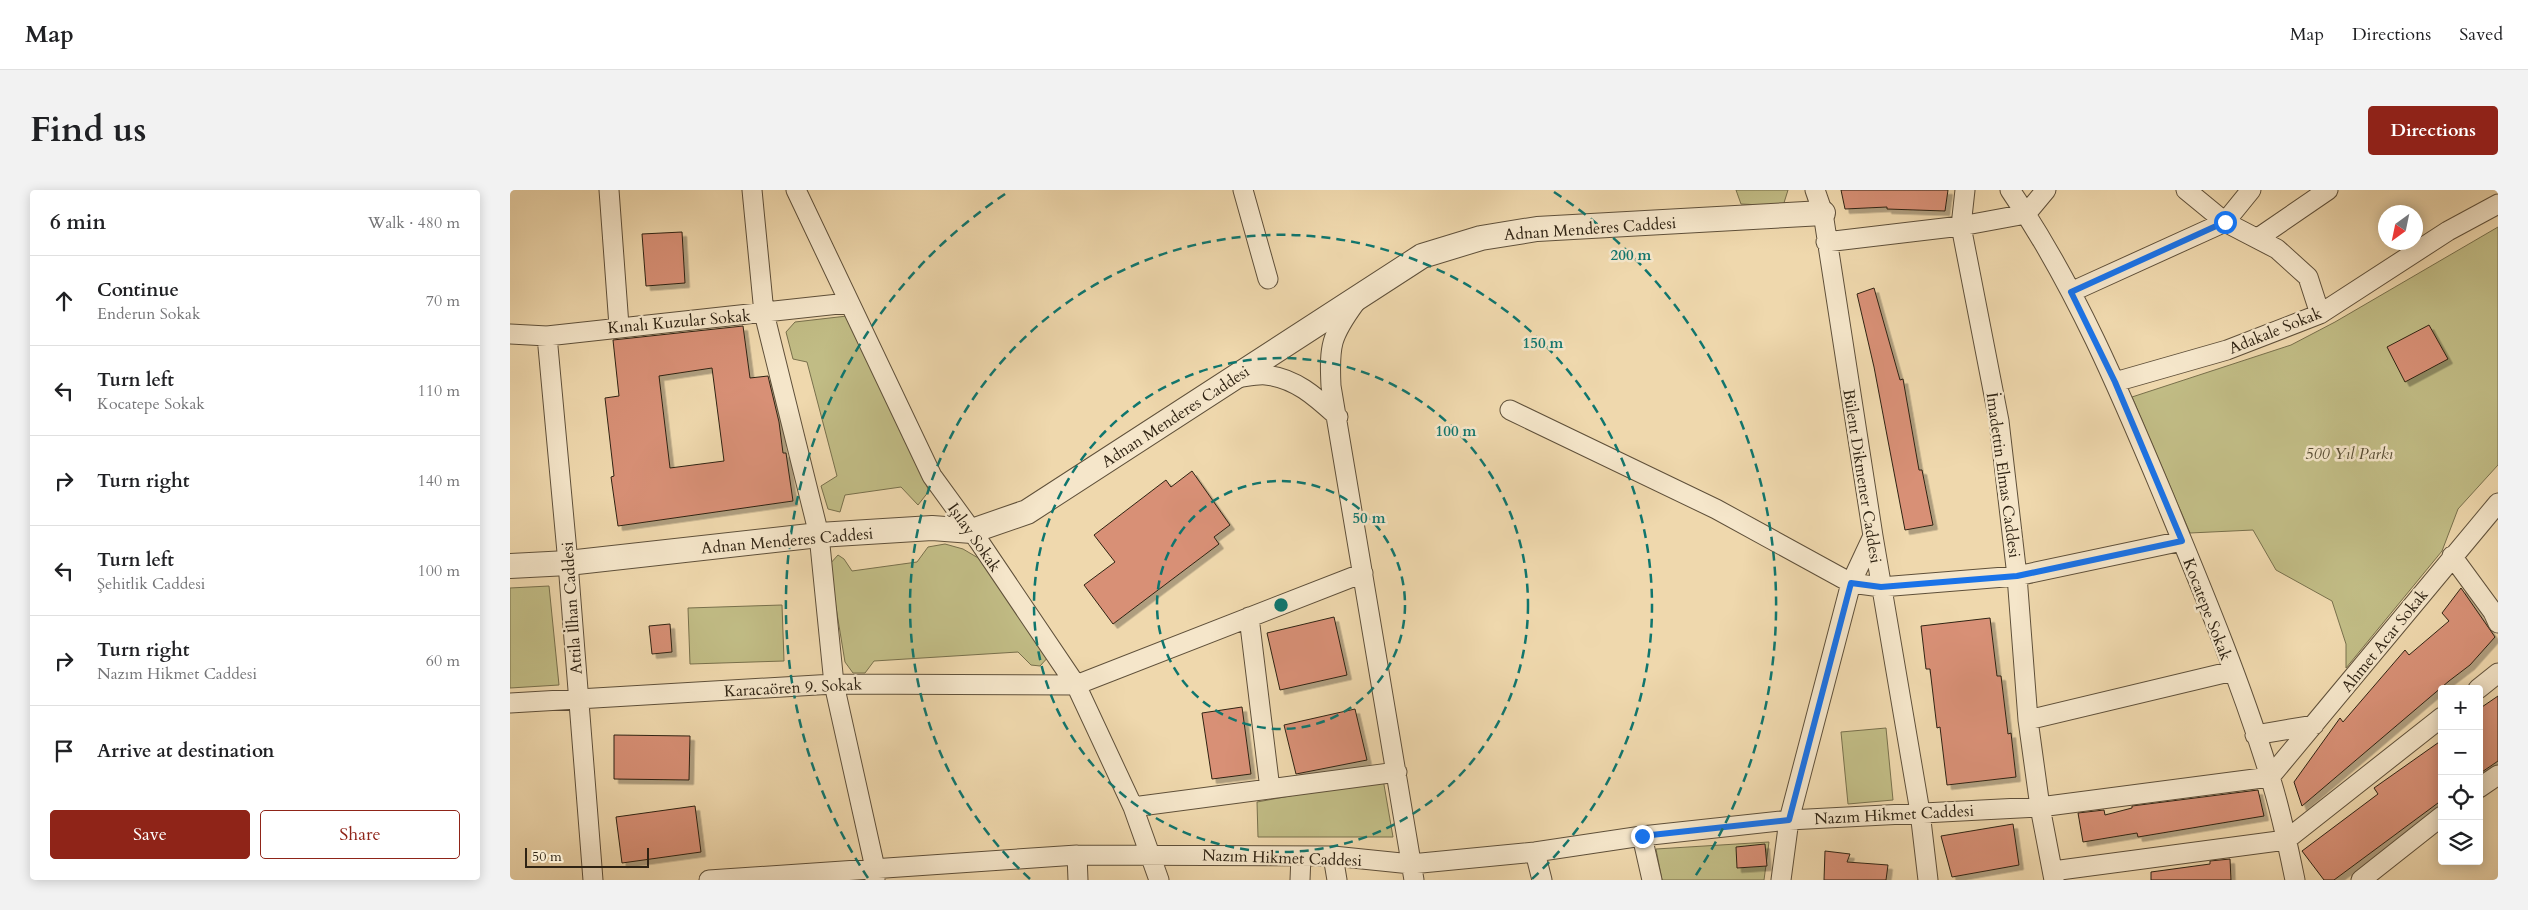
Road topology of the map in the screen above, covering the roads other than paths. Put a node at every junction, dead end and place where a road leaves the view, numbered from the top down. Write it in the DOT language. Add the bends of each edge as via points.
graph roads {
  1 [pos="610,190"];
  2 [pos="752,190"];
  3 [pos="796,190"];
  4 [pos="1243,190"];
  5 [pos="1816,190"];
  6 [pos="1965,190"];
  7 [pos="2010,190"];
  8 [pos="2046,190"];
  9 [pos="2186,190"];
  10 [pos="2251,190"];
  11 [pos="2328,190"];
  12 [pos="2498,204"];
  13 [pos="1823,213"];
  14 [pos="2026,214"];
  15 [pos="2225,222"];
  16 [pos="1962,226"];
  17 [pos="2258,238"];
  18 [pos="1826,242"];
  19 [pos="1268,279"];
  20 [pos="2071,292"];
  21 [pos="1362,294"];
  22 [pos="848,303"];
  23 [pos="764,313"];
  24 [pos="2320,314"];
  25 [pos="619,326"];
  26 [pos="510,334"];
  27 [pos="546,336"];
  28 [pos="1233,378"];
  29 [pos="2115,382"];
  30 [pos="1510,410"];
  31 [pos="1338,417"];
  32 [pos="2498,503"];
  33 [pos="972,531"];
  34 [pos="819,535"];
  35 [pos="1873,536"];
  36 [pos="2182,541"];
  37 [pos="2452,556"];
  38 [pos="568,563"];
  39 [pos="510,566"];
  40 [pos="1363,573"];
  41 [pos="2017,576"];
  42 [pos="1851,583"];
  43 [pos="1881,587"];
  44 [pos="2496,615"];
  45 [pos="1249,617"];
  46 [pos="2232,671"];
  47 [pos="2498,672"];
  48 [pos="834,684"];
  49 [pos="1076,685"];
  50 [pos="2483,685"];
  51 [pos="578,699"];
  52 [pos="510,703"];
  53 [pos="2028,720"];
  54 [pos="2438,720"];
  55 [pos="2314,725"];
  56 [pos="2255,735"];
  57 [pos="1396,772"];
  58 [pos="2498,775"];
  59 [pos="2270,777"];
  60 [pos="2483,785"];
  61 [pos="1270,789"];
  62 [pos="1133,807"];
  63 [pos="2040,807"];
  64 [pos="1920,812"];
  65 [pos="2438,819"];
  66 [pos="1789,820"];
  67 [pos="1642,836"];
  68 [pos="2286,840"];
  69 [pos="1535,852"];
  70 [pos="1150,854"];
  71 [pos="1077,855"];
  72 [pos="1301,856"];
  73 [pos="1333,856"];
  74 [pos="1413,872"];
  75 [pos="875,874"];
  76 [pos="2053,876"];
  77 [pos="593,880"];
  78 [pos="709,880"];
  79 [pos="1078,880"];
  80 [pos="1159,880"];
  81 [pos="1300,880"];
  82 [pos="1337,880"];
  83 [pos="1542,880"];
  84 [pos="1652,880"];
  85 [pos="1781,880"];
  86 [pos="1928,880"];
  87 [pos="2295,880"];
  88 [pos="2361,880"];
  1 -- 25 [label="street"];
  2 -- 23 [label="street"];
  3 -- 22 [label="street, Işılay Sokak"];
  4 -- 19 [label="street"];
  5 -- 13 [label="street, Bülent Dikmener Caddesi"];
  6 -- 16 [label="street, İmadettin Elmas Caddesi"];
  7 -- 14 [label="street, Kocatepe Sokak"];
  8 -- 14 [label="street"];
  9 -- 15 [label="street"];
  10 -- 15 [label="street"];
  11 -- 17 [label="street"];
  12 -- 24 [label="street, Adakale Sokak" via="2448,231"];
  13 -- 18 [label="street, Bülent Dikmener Caddesi"];
  13 -- 21 [label="street, Adnan Menderes Caddesi" via="1536,229 1481,238 1422,256"];
  14 -- 16 [label="street"];
  14 -- 20 [label="street, Kocatepe Sokak"];
  15 -- 17 [label="street"];
  15 -- 20 [label="street"];
  16 -- 18 [label="street"];
  16 -- 41 [label="street, İmadettin Elmas Caddesi" via="1999,421"];
  17 -- 24 [label="street" via="2277,249 2308,277"];
  18 -- 35 [label="street, Bülent Dikmener Caddesi"];
  20 -- 29 [label="street, Kocatepe Sokak"];
  21 -- 28 [label="street, Adnan Menderes Caddesi"];
  21 -- 31 [label="street" via="1338,326 1329,354 1331,386"];
  22 -- 23 [label="street, Kınalı Kuzular Sokak"];
  22 -- 33 [label="street, Işılay Sokak" via="932,476"];
  23 -- 25 [label="street, Kınalı Kuzular Sokak"];
  23 -- 34 [label="street"];
  24 -- 29 [label="street, Adakale Sokak" via="2227,350"];
  25 -- 27 [label="street, Kınalı Kuzular Sokak"];
  26 -- 27 [label="street, Kınalı Kuzular Sokak"];
  27 -- 38 [label="street, Attila İlhan Caddesi"];
  28 -- 31 [label="street" via="1266,375 1291,382 1312,392"];
  28 -- 33 [label="street, Adnan Menderes Caddesi" via="1028,512"];
  29 -- 36 [label="street, Kocatepe Sokak"];
  30 -- 42 [label="street" via="1716,509"];
  31 -- 40 [label="street"];
  32 -- 37 [label="street, Ahmet Acar Sokak"];
  33 -- 34 [label="street, Adnan Menderes Caddesi" via="932,528"];
  33 -- 49 [label="street, Işılay Sokak"];
  34 -- 38 [label="street, Adnan Menderes Caddesi"];
  34 -- 48 [label="street"];
  35 -- 42 [label="street"];
  35 -- 43 [label="street, Bülent Dikmener Caddesi"];
  36 -- 41 [label="street"];
  36 -- 46 [label="street, Kocatepe Sokak"];
  37 -- 44 [label="street"];
  37 -- 55 [label="street, Ahmet Acar Sokak"];
  38 -- 39 [label="street, Adnan Menderes Caddesi"];
  38 -- 51 [label="street, Attila İlhan Caddesi"];
  40 -- 45 [label="street"];
  40 -- 57 [label="street"];
  41 -- 43 [label="street"];
  41 -- 53 [label="street, İmadettin Elmas Caddesi"];
  42 -- 43 [label="street"];
  42 -- 66 [label="street"];
  43 -- 64 [label="street, Bülent Dikmener Caddesi"];
  45 -- 49 [label="street"];
  45 -- 61 [label="street"];
  46 -- 53 [label="street"];
  46 -- 56 [label="street, Kocatepe Sokak"];
  47 -- 50 [label="street"];
  48 -- 49 [label="street, Karacaören 9. Sokak"];
  48 -- 51 [label="street, Karacaören 9. Sokak"];
  48 -- 75 [label="street"];
  49 -- 62 [label="street, Işılay Sokak"];
  51 -- 52 [label="street, Karacaören 9. Sokak"];
  51 -- 77 [label="street, Attila İlhan Caddesi"];
  53 -- 63 [label="street, İmadettin Elmas Caddesi"];
  54 -- 68 [label="street"];
  55 -- 56 [label="street"];
  55 -- 59 [label="street, Ahmet Acar Sokak"];
  56 -- 59 [label="street, Kocatepe Sokak"];
  57 -- 61 [label="street"];
  57 -- 74 [label="street"];
  58 -- 60 [label="street"];
  59 -- 63 [label="street, Nazım Hikmet Caddesi"];
  59 -- 68 [label="street, Kocatepe Sokak"];
  61 -- 62 [label="street"];
  62 -- 70 [label="street, Işılay Sokak"];
  63 -- 64 [label="street, Nazım Hikmet Caddesi"];
  63 -- 76 [label="street, İmadettin Elmas Caddesi"];
  64 -- 66 [label="street, Nazım Hikmet Caddesi"];
  64 -- 86 [label="street, Bülent Dikmener Caddesi"];
  65 -- 88 [label="street"];
  66 -- 67 [label="street, Nazım Hikmet Caddesi"];
  66 -- 85 [label="street"];
  67 -- 69 [label="street, Nazım Hikmet Caddesi"];
  67 -- 84 [label="street"];
  68 -- 76 [label="street"];
  68 -- 87 [label="street, Kocatepe Sokak"];
  69 -- 74 [label="street, Nazım Hikmet Caddesi"];
  69 -- 83 [label="street"];
  70 -- 71 [label="street, Nazım Hikmet Caddesi"];
  70 -- 72 [label="street, Nazım Hikmet Caddesi"];
  70 -- 80 [label="street, Işılay Sokak"];
  71 -- 75 [label="street, Nazım Hikmet Caddesi"];
  71 -- 79 [label="street"];
  72 -- 73 [label="street, Nazım Hikmet Caddesi"];
  72 -- 81 [label="street"];
  73 -- 74 [label="street, Nazım Hikmet Caddesi"];
  73 -- 82 [label="street"];
  75 -- 78 [label="street, Nazım Hikmet Caddesi"];
}
